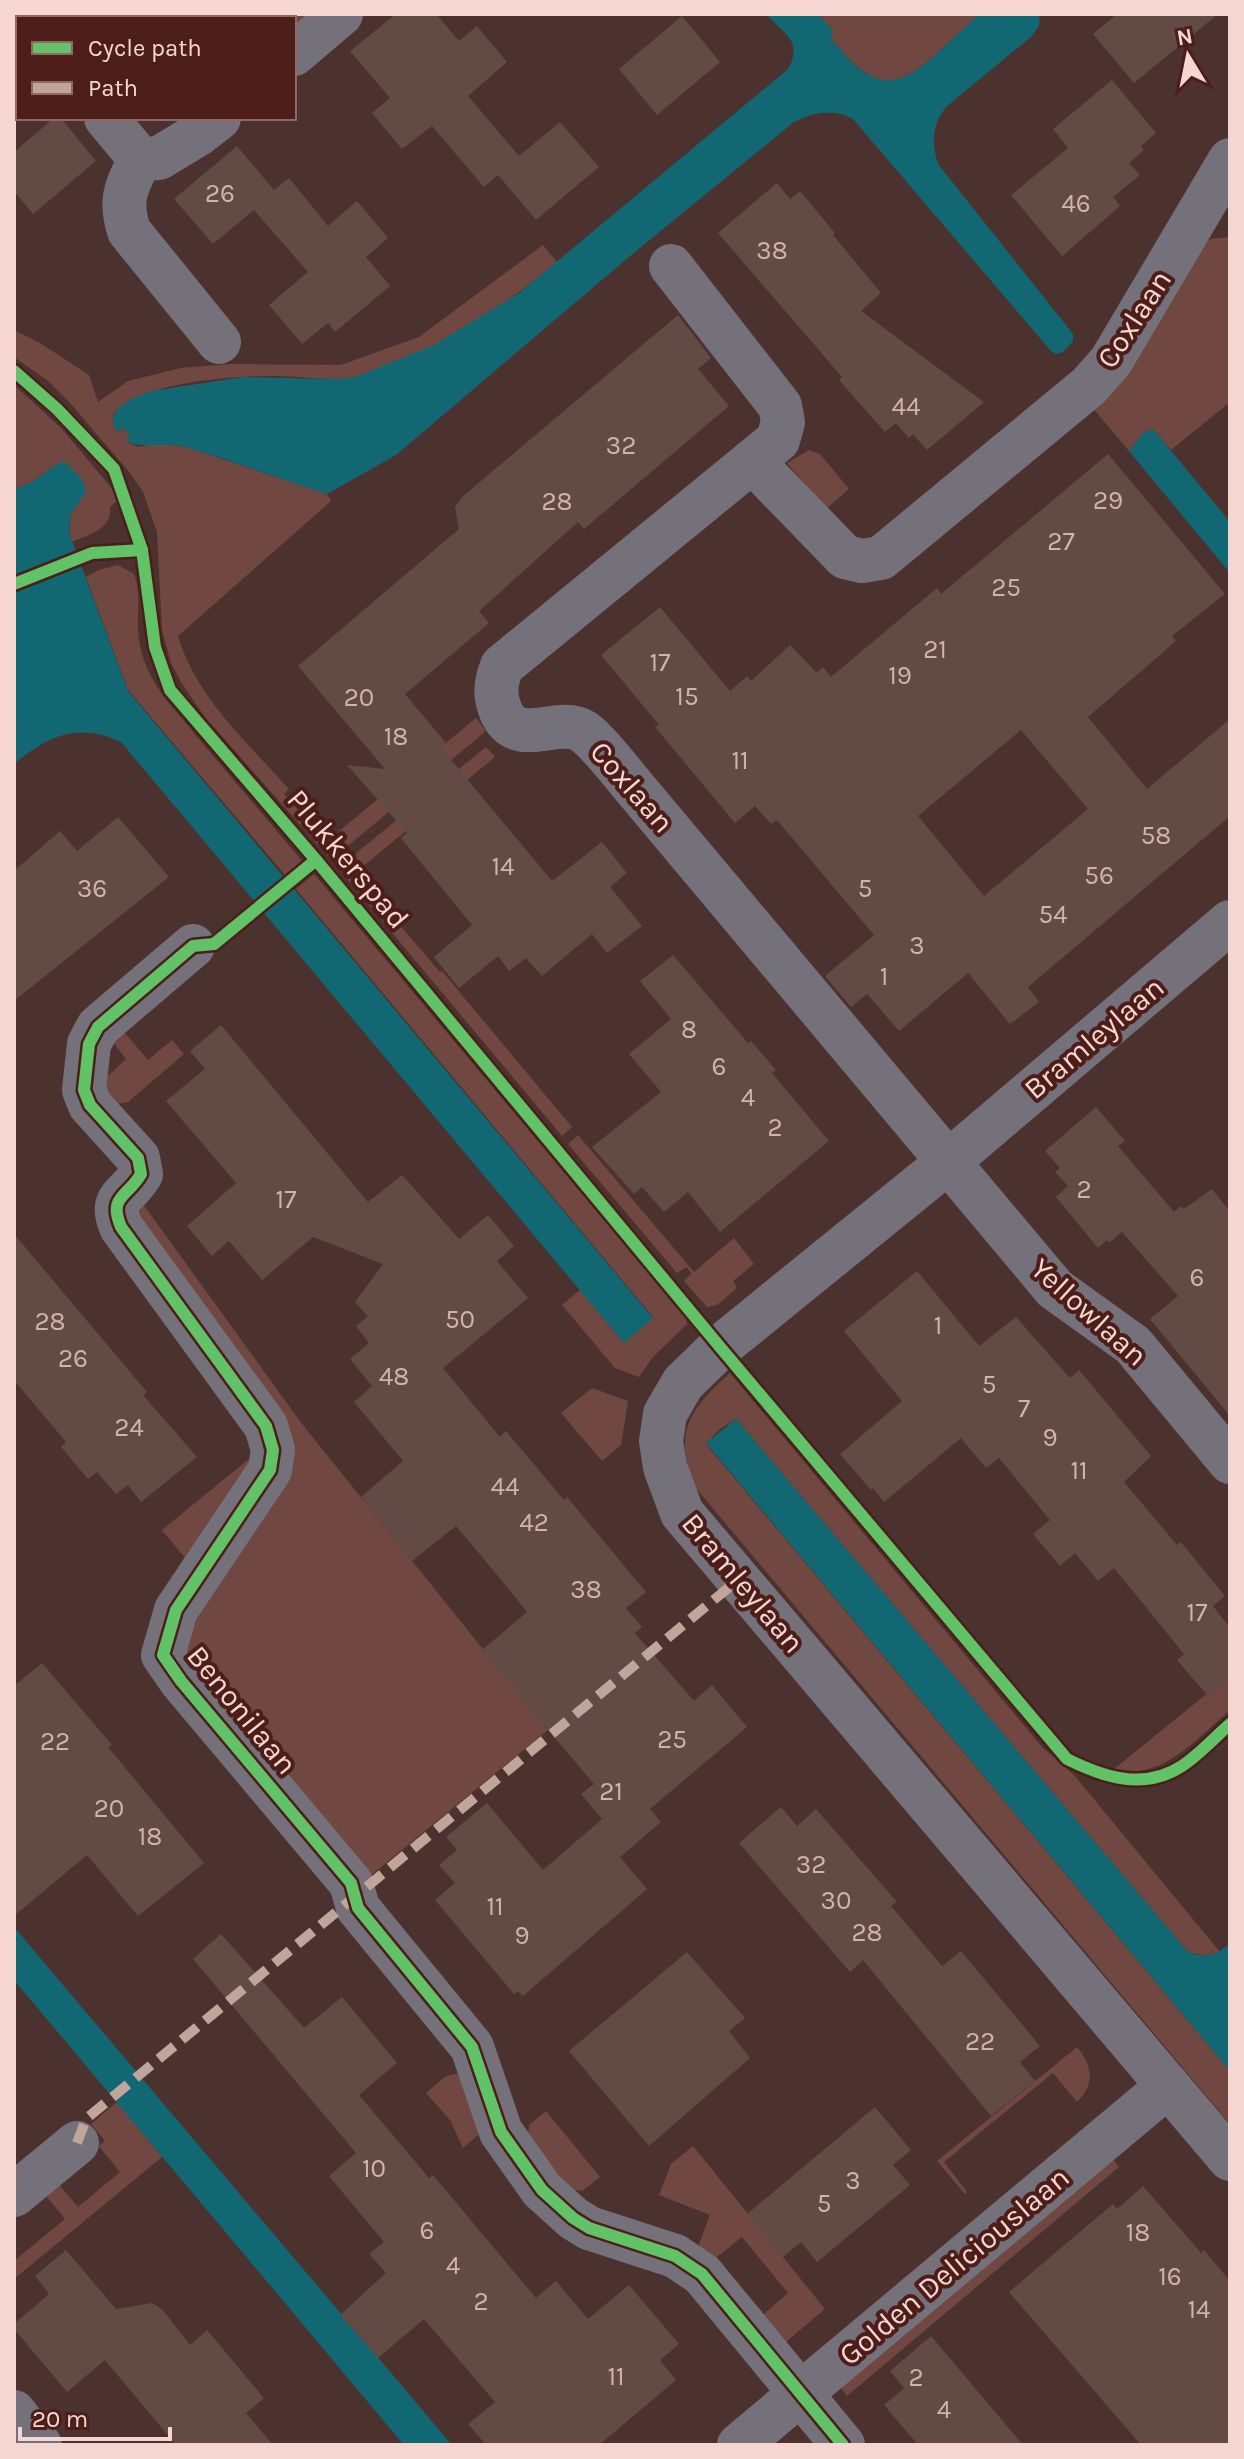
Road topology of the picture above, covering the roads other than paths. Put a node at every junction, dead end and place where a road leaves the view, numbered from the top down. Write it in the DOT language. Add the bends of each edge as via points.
graph roads {
  1 [pos="341,14"];
  2 [pos="296,52"];
  3 [pos="108,120"];
  4 [pos="216,120"];
  5 [pos="140,159"];
  6 [pos="1230,160"];
  7 [pos="1218,210"];
  8 [pos="671,266"];
  9 [pos="219,342"];
  10 [pos="752,461"];
  11 [pos="1230,922"];
  12 [pos="193,946"];
  13 [pos="948,1162"];
  14 [pos="1230,1462"];
  15 [pos="1168,2086"];
  16 [pos="77,2143"];
  17 [pos="1230,2159"];
  18 [pos="14,2195"];
  19 [pos="801,2394"];
  20 [pos="14,2412"];
  21 [pos="40,2445"];
  22 [pos="739,2445"];
  23 [pos="843,2445"];
  1 -- 2 [label="street"];
  3 -- 5 [label="street"];
  4 -- 5 [label="street" via="159,158"];
  5 -- 9 [label="street" via="122,209 129,231"];
  6 -- 7 [label="street, Coxlaan"];
  7 -- 10 [label="street, Coxlaan" via="1089,386 881,558 845,557"];
  8 -- 10 [label="street, Coxlaan" via="780,406 778,440"];
  10 -- 13 [label="street, Coxlaan" via="502,666 495,685 497,703 506,722 520,730 569,727 583,732"];
  11 -- 13 [label="street, Bramleylaan"];
  12 -- 19 [label="street, Benonilaan" via="98,1027 89,1044 84,1090 90,1105 138,1158 141,1174 117,1200 114,1211 121,1227 266,1426 273,1450 270,1470 176,1610 163,1655 351,1883 358,1908 472,2047 501,2132 542,2190 589,2228 675,2256 702,2274"];
  13 -- 14 [label="street, Yellowlaan" via="1055,1289 1133,1345"];
  13 -- 15 [label="street, Bramleylaan" via="683,1383 665,1414 665,1467 682,1513"];
  15 -- 17 [label="street, Bramleylaan"];
  15 -- 19 [label="street, Golden Deliciouslaan"];
  16 -- 18 [label="street"];
  19 -- 22 [label="street, Golden Deliciouslaan"];
  19 -- 23 [label="street"];
  20 -- 21 [label="street"];
}
